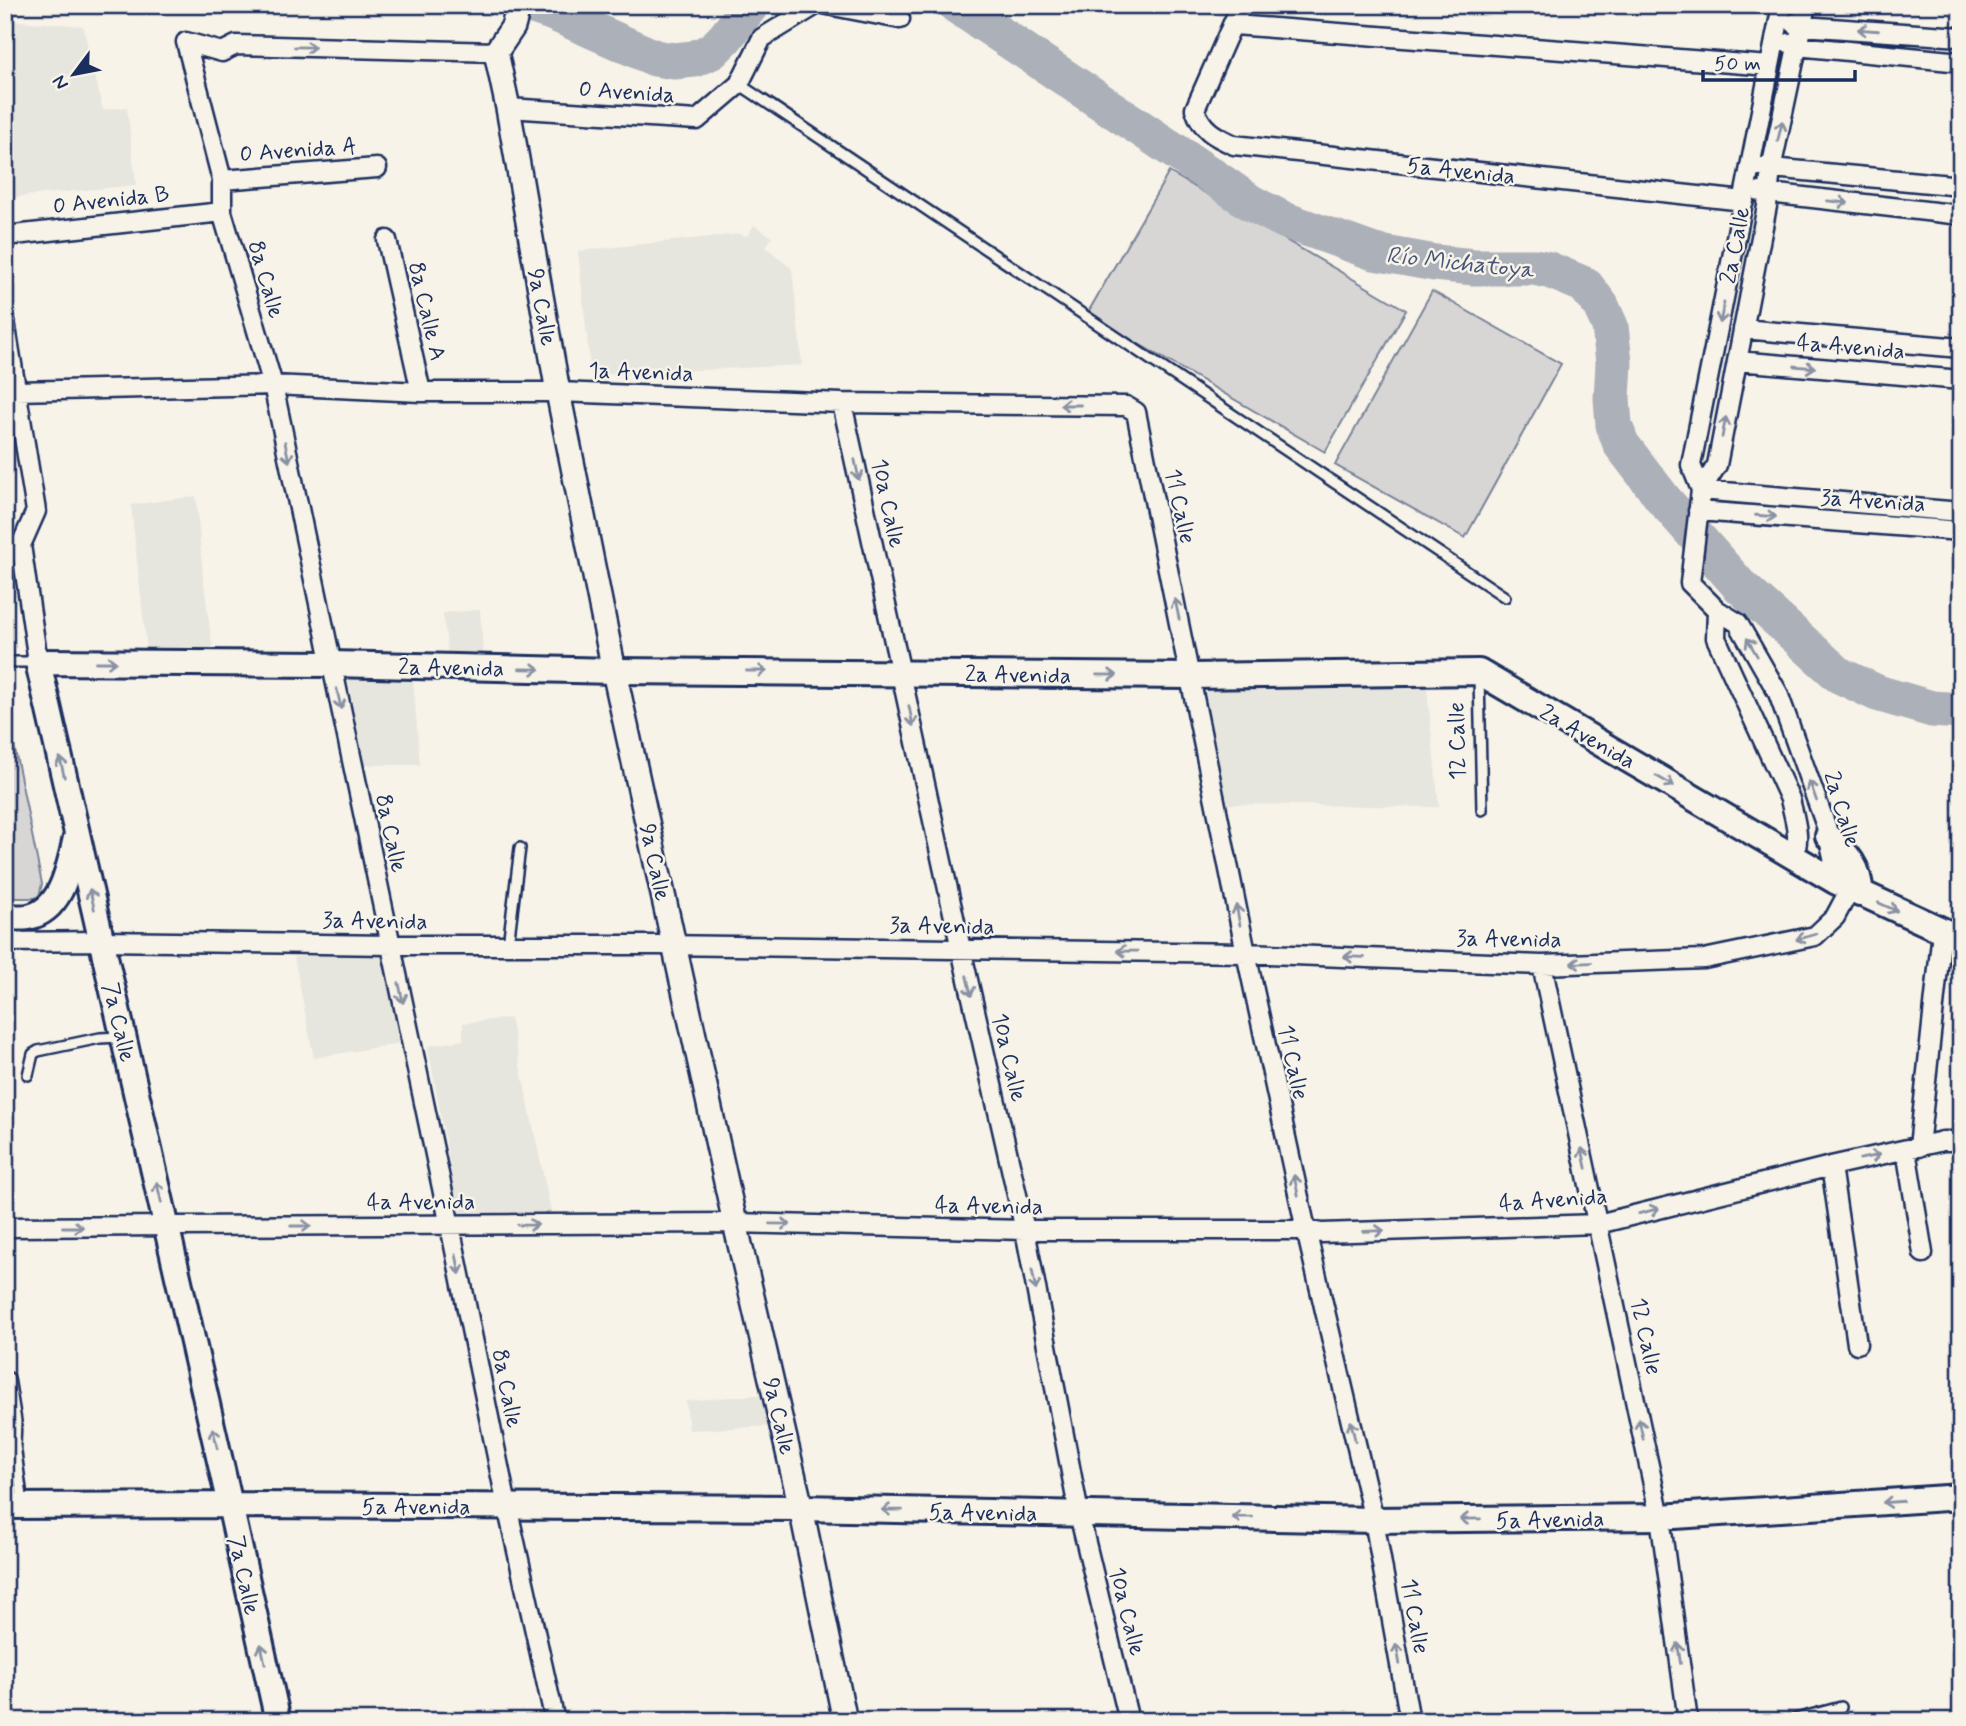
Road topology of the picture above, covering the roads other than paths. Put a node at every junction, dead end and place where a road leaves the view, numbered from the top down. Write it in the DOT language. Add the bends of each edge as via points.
graph roads {
  1 [pos="816,5"];
  2 [pos="828,5"];
  3 [pos="1241,5"];
  4 [pos="1806,5"];
  5 [pos="1781,12"];
  6 [pos="516,16"];
  7 [pos="900,19"];
  8 [pos="1234,25"];
  9 [pos="1802,26"];
  10 [pos="1961,37"];
  11 [pos="1776,38"];
  12 [pos="1797,46"];
  13 [pos="496,52"];
  14 [pos="1961,62"];
  15 [pos="1770,66"];
  16 [pos="739,84"];
  17 [pos="508,107"];
  18 [pos="1751,164"];
  19 [pos="377,168"];
  20 [pos="1771,169"];
  21 [pos="222,180"];
  22 [pos="1961,186"];
  23 [pos="1769,194"];
  24 [pos="1745,195"];
  25 [pos="222,212"];
  26 [pos="1961,215"];
  27 [pos="5,236"];
  28 [pos="387,240"];
  29 [pos="5,321"];
  30 [pos="1743,329"];
  31 [pos="1961,348"];
  32 [pos="1737,361"];
  33 [pos="1961,380"];
  34 [pos="273,385"];
  35 [pos="16,391"];
  36 [pos="421,392"];
  37 [pos="558,392"];
  38 [pos="842,403"];
  39 [pos="1136,412"];
  40 [pos="1701,490"];
  41 [pos="1961,512"];
  42 [pos="1697,517"];
  43 [pos="1961,531"];
  44 [pos="1505,597"];
  45 [pos="1717,610"];
  46 [pos="5,662"];
  47 [pos="38,662"];
  48 [pos="332,664"];
  49 [pos="614,671"];
  50 [pos="901,672"];
  51 [pos="1479,672"];
  52 [pos="1191,676"];
  53 [pos="1801,758"];
  54 [pos="1776,767"];
  55 [pos="1482,810"];
  56 [pos="77,834"];
  57 [pos="1828,836"];
  58 [pos="520,848"];
  59 [pos="1793,857"];
  60 [pos="1848,888"];
  61 [pos="5,917"];
  62 [pos="1951,935"];
  63 [pos="101,941"];
  64 [pos="5,942"];
  65 [pos="391,945"];
  66 [pos="508,945"];
  67 [pos="675,946"];
  68 [pos="961,949"];
  69 [pos="1246,953"];
  70 [pos="1542,965"];
  71 [pos="123,1037"];
  72 [pos="28,1074"];
  73 [pos="1961,1141"];
  74 [pos="1912,1148"];
  75 [pos="1831,1166"];
  76 [pos="735,1223"];
  77 [pos="1598,1224"];
  78 [pos="450,1226"];
  79 [pos="5,1227"];
  80 [pos="167,1227"];
  81 [pos="1025,1230"];
  82 [pos="1306,1230"];
  83 [pos="1923,1253"];
  84 [pos="1857,1344"];
  85 [pos="9,1378"];
  86 [pos="1961,1497"];
  87 [pos="230,1505"];
  88 [pos="14,1506"];
  89 [pos="507,1506"];
  90 [pos="802,1508"];
  91 [pos="1079,1514"];
  92 [pos="1660,1517"];
  93 [pos="1374,1520"];
  94 [pos="1840,1707"];
  95 [pos="278,1721"];
  96 [pos="555,1721"];
  97 [pos="845,1721"];
  98 [pos="1129,1721"];
  99 [pos="1410,1721"];
  100 [pos="1688,1721"];
  101 [pos="1788,1721"];
  1 -- 16 [label="street, 0 Avenida" via="762,38"];
  2 -- 7 [label="street"];
  3 -- 8 [label="street"];
  4 -- 9 [label="street, 2a Calle"];
  5 -- 9 [label="street"];
  5 -- 11 [label="street, 2a Calle"];
  6 -- 13 [label="street"];
  8 -- 15 [label="street"];
  8 -- 24 [label="street, 5a Avenida" via="1195,110 1200,124 1234,145"];
  10 -- 9 [label="street, one-way"];
  9 -- 12 [label="street, 2a Calle"];
  11 -- 12 [label="street"];
  11 -- 15 [label="street, 2a Calle"];
  12 -- 14 [label="street"];
  20 -- 12 [label="street, 2a Calle, one-way"];
  13 -- 17 [label="street, 9a Calle"];
  21 -- 13 [label="street, 8a Calle, one-way" via="186,42 222,52 236,45"];
  15 -- 18 [label="street, 2a Calle"];
  16 -- 17 [label="street, 0 Avenida" via="697,120"];
  16 -- 44 [label="lane"];
  17 -- 37 [label="street, 9a Calle"];
  18 -- 20 [label="street"];
  18 -- 24 [label="street, 2a Calle"];
  19 -- 21 [label="street, 0 Avenida A"];
  20 -- 22 [label="street"];
  20 -- 23 [label="street, 2a Calle"];
  21 -- 25 [label="street, 8a Calle"];
  23 -- 24 [label="street, 5a Avenida"];
  23 -- 26 [label="street, 5a Avenida, one-way"];
  23 -- 30 [label="street, 2a Calle"];
  24 -- 40 [label="street, 2a Calle, one-way" via="1691,465"];
  25 -- 27 [label="street, 0 Avenida B"];
  25 -- 34 [label="street, 8a Calle"];
  28 -- 36 [label="street, 8a Calle A"];
  29 -- 35 [label="street, 7a Calle"];
  30 -- 31 [label="street, 4a Avenida"];
  30 -- 32 [label="street, 2a Calle"];
  32 -- 33 [label="street, 4a Avenida, one-way"];
  40 -- 32 [label="street, 2a Calle, one-way" via="1717,465"];
  34 -- 35 [label="street, 1a Avenida"];
  34 -- 36 [label="street, 1a Avenida"];
  34 -- 48 [label="street, 8a Calle, one-way"];
  35 -- 47 [label="street, 7a Calle" via="36,511 21,545"];
  36 -- 37 [label="street, 1a Avenida"];
  37 -- 38 [label="street, 1a Avenida"];
  37 -- 49 [label="street, 9a Calle"];
  39 -- 38 [label="street, 1a Avenida, one-way" via="1126,406"];
  38 -- 50 [label="street, 10a Calle, one-way"];
  52 -- 39 [label="street, 11 Calle, one-way"];
  40 -- 41 [label="street, 3a Avenida"];
  40 -- 42 [label="street, 2a Calle"];
  42 -- 43 [label="street, 3a Avenida, one-way"];
  42 -- 45 [label="street, 2a Calle" via="1690,583"];
  53 -- 45 [label="street, 2a Calle, one-way" via="1778,693 1738,623"];
  45 -- 54 [label="street" via="1716,638"];
  46 -- 47 [label="lane, 2a Avenida"];
  47 -- 48 [label="main road, 2a Avenida, one-way"];
  56 -- 47 [label="main road, 7a Calle, one-way"];
  48 -- 49 [label="main road, 2a Avenida, one-way"];
  48 -- 65 [label="street, 8a Calle, one-way"];
  49 -- 50 [label="main road, 2a Avenida, one-way"];
  49 -- 67 [label="street, 9a Calle"];
  50 -- 52 [label="main road, 2a Avenida, one-way"];
  50 -- 68 [label="street, 10a Calle, one-way"];
  51 -- 52 [label="main road, 2a Avenida"];
  51 -- 55 [label="lane, 12 Calle"];
  51 -- 59 [label="main road, 2a Avenida, one-way"];
  69 -- 52 [label="street, 11 Calle, one-way"];
  53 -- 54 [label="street"];
  57 -- 53 [label="street, 2a Calle, one-way"];
  54 -- 59 [label="street" via="1797,827 1798,848"];
  56 -- 61 [label="main road" via="65,881 51,903 29,917"];
  63 -- 56 [label="main road, 7a Calle, one-way"];
  57 -- 60 [label="main road" via="1849,856 1860,882"];
  58 -- 66 [label="lane"];
  59 -- 60 [label="main road, 2a Avenida"];
  60 -- 62 [label="main road, 2a Avenida, one-way"];
  60 -- 70 [label="street, 3a Avenida, one-way" via="1835,917 1815,936 1703,959"];
  62 -- 74 [label="street"];
  63 -- 64 [label="street, 3a Avenida"];
  63 -- 65 [label="street, 3a Avenida"];
  63 -- 71 [label="main road, 7a Calle"];
  65 -- 66 [label="street, 3a Avenida"];
  65 -- 78 [label="street, 8a Calle, one-way"];
  66 -- 67 [label="street, 3a Avenida"];
  67 -- 68 [label="street, 3a Avenida"];
  67 -- 76 [label="street, 9a Calle"];
  69 -- 68 [label="street, 3a Avenida, one-way"];
  68 -- 81 [label="street, 10a Calle, one-way"];
  70 -- 69 [label="street, 3a Avenida, one-way"];
  82 -- 69 [label="street, 11 Calle, one-way"];
  77 -- 70 [label="street, 12 Calle, one-way"];
  71 -- 72 [label="lane" via="38,1051"];
  80 -- 71 [label="main road, 7a Calle, one-way"];
  73 -- 74 [label="street, 4a Avenida"];
  75 -- 74 [label="street, 4a Avenida, one-way"];
  74 -- 83 [label="street"];
  77 -- 75 [label="street, 4a Avenida, one-way"];
  75 -- 84 [label="street"];
  78 -- 76 [label="street, 4a Avenida, one-way"];
  76 -- 81 [label="street, 4a Avenida, one-way"];
  76 -- 90 [label="street, 9a Calle"];
  82 -- 77 [label="street, 4a Avenida, one-way"];
  92 -- 77 [label="street, 12 Calle, one-way"];
  80 -- 78 [label="street, 4a Avenida, one-way"];
  78 -- 89 [label="street, 8a Calle, one-way"];
  79 -- 80 [label="street, 4a Avenida, one-way"];
  87 -- 80 [label="main road, 7a Calle, one-way"];
  81 -- 82 [label="street, 4a Avenida"];
  81 -- 91 [label="street, 10a Calle, one-way"];
  93 -- 82 [label="street, 11 Calle, one-way"];
  85 -- 88 [label="lane" via="16,1421"];
  86 -- 92 [label="main road, 5a Avenida, one-way"];
  87 -- 88 [label="main road, 5a Avenida"];
  87 -- 89 [label="main road, 5a Avenida"];
  95 -- 87 [label="main road, 7a Calle, one-way"];
  89 -- 90 [label="main road, 5a Avenida"];
  89 -- 96 [label="street, 8a Calle"];
  91 -- 90 [label="main road, 5a Avenida, one-way"];
  90 -- 97 [label="street, 9a Calle"];
  93 -- 91 [label="main road, 5a Avenida, one-way"];
  91 -- 98 [label="street, 10a Calle"];
  92 -- 93 [label="main road, 5a Avenida, one-way"];
  100 -- 92 [label="street, 12 Calle, one-way"];
  99 -- 93 [label="street, 11 Calle, one-way"];
  94 -- 101 [label="lane"];
}
